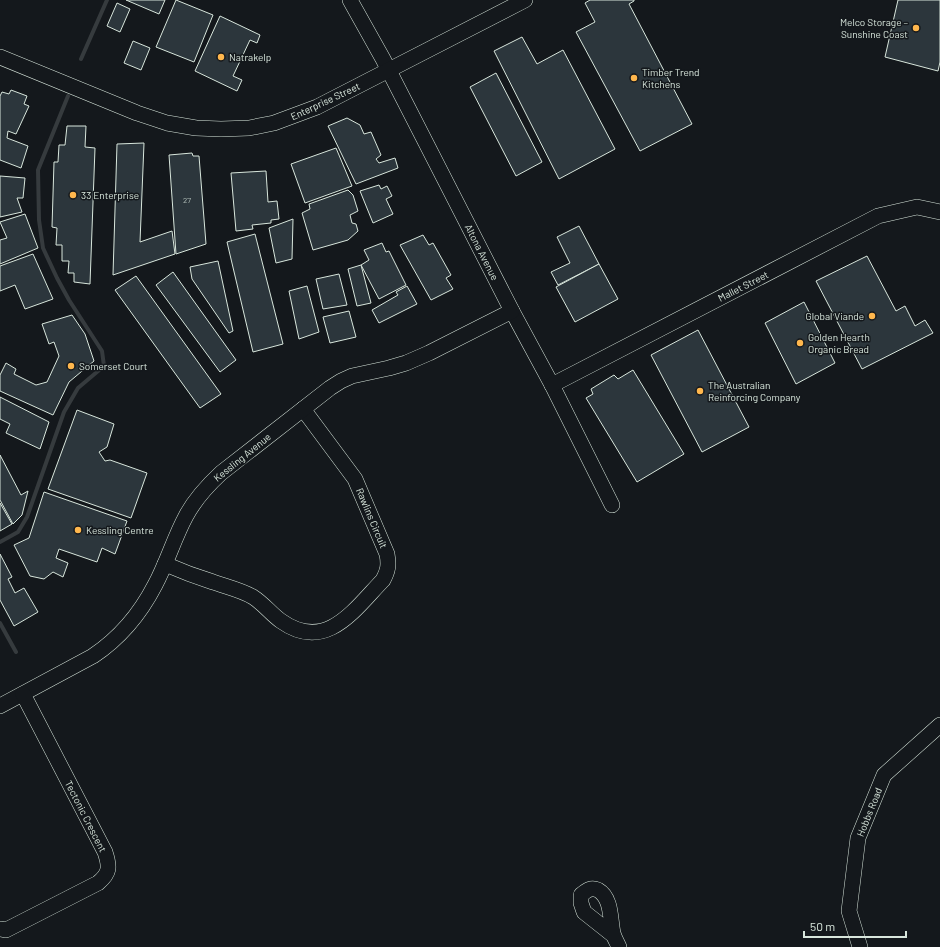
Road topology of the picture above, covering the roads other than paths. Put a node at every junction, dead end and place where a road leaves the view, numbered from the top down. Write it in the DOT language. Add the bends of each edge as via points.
graph roads {
  1 [pos="350,0"];
  2 [pos="525,0"];
  3 [pos="0,57"];
  4 [pos="389,71"];
  5 [pos="940,212"];
  6 [pos="512,311"];
  7 [pos="552,385"];
  8 [pos="303,409"];
  9 [pos="612,505"];
  10 [pos="165,564"];
  11 [pos="23,694"];
  12 [pos="0,706"];
  13 [pos="940,725"];
  14 [pos="0,929"];
  15 [pos="860,947"];
  1 -- 4 [label="street, Altona Avenue"];
  2 -- 4 [label="street, Enterprise Street"];
  3 -- 4 [label="street, Enterprise Street" via="144,116 196,128 221,129 249,128 296,116"];
  4 -- 6 [label="street, Altona Avenue"];
  5 -- 7 [label="street, Mallet Street" via="917,207 878,216"];
  6 -- 7 [label="street, Altona Avenue"];
  6 -- 8 [label="street, Kessling Avenue" via="406,363 352,376 330,388"];
  7 -- 9 [label="street, Altona Avenue"];
  8 -- 10 [label="street, Kessling Avenue" via="210,483 186,516"];
  8 -- 10 [label="street, Rawlins Circuit" via="360,487 388,554 389,564 383,580 335,626 311,633 289,626 259,601 244,593"];
  10 -- 11 [label="street, Kessling Avenue" via="143,605 121,634 107,647"];
  11 -- 12 [label="street, Kessling Avenue"];
  11 -- 14 [label="street, Tectonic Crescent" via="109,863 105,877 98,883 6,930"];
  13 -- 15 [label="street, Hobbs Road" via="884,775 858,838 849,911"];
}
